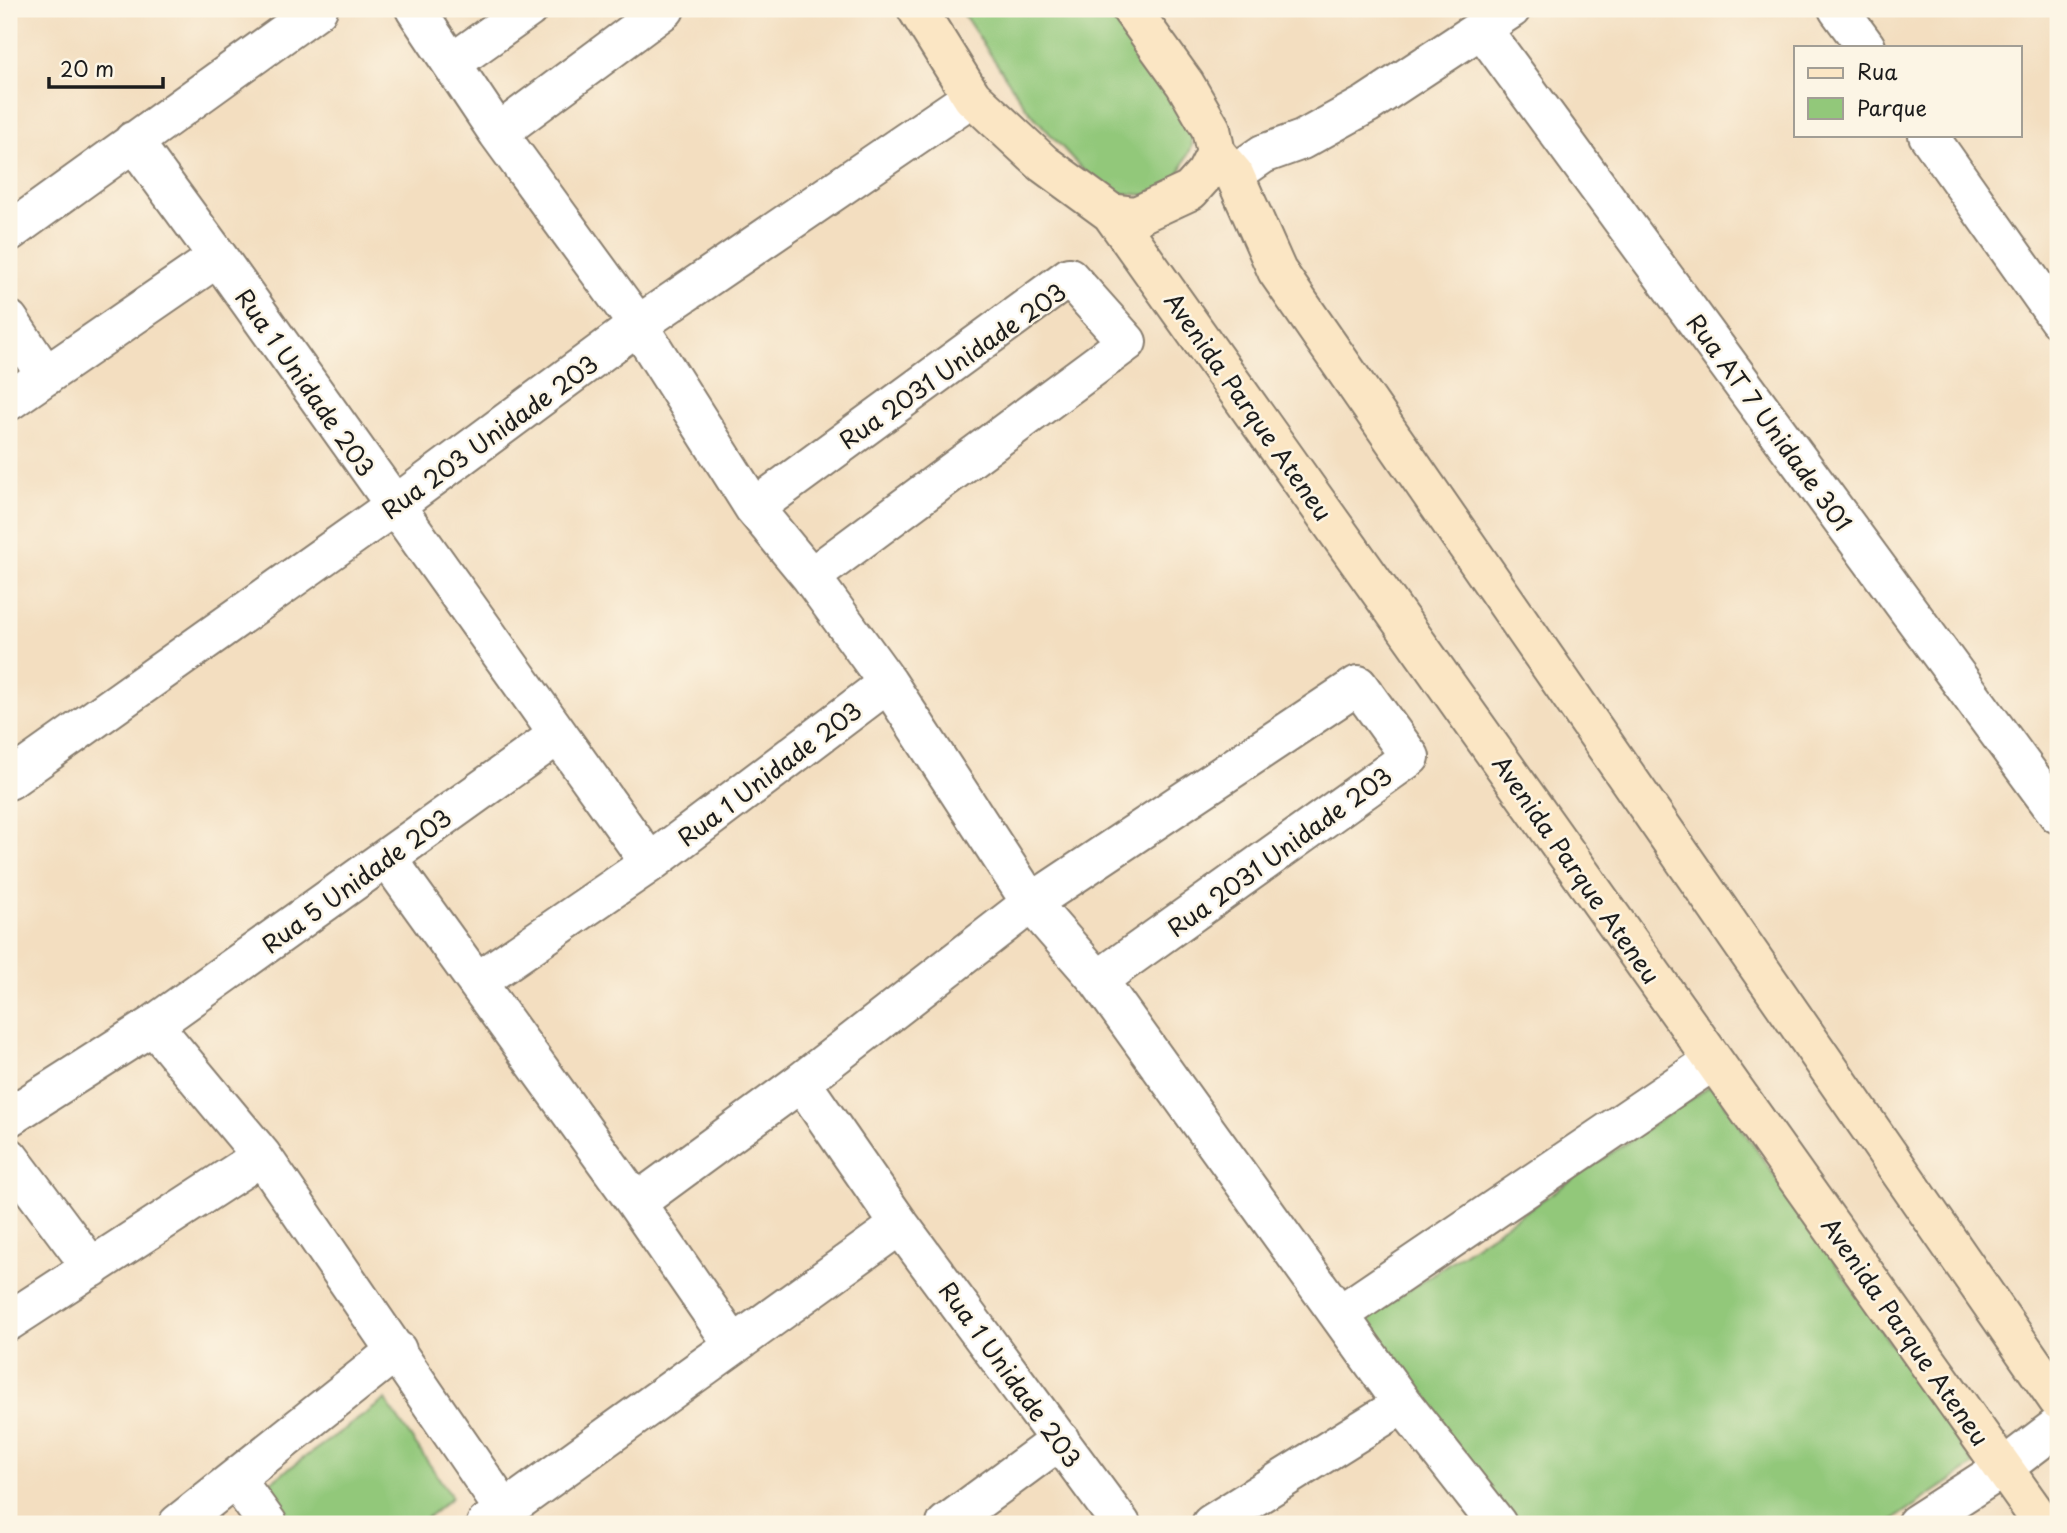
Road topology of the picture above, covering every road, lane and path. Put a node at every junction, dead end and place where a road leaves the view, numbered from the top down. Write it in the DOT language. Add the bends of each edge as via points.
graph roads {
  1 [pos="318,9"];
  2 [pos="415,9"];
  3 [pos="528,9"];
  4 [pos="665,9"];
  5 [pos="917,9"];
  6 [pos="1131,9"];
  7 [pos="1838,9"];
  8 [pos="1497,19"];
  9 [pos="1865,46"];
  10 [pos="452,62"];
  11 [pos="972,97"];
  12 [pos="498,133"];
  13 [pos="1929,136"];
  14 [pos="133,141"];
  15 [pos="1225,164"];
  16 [pos="1111,213"];
  17 [pos="9,232"];
  18 [pos="218,257"];
  19 [pos="2058,319"];
  20 [pos="9,320"];
  21 [pos="639,325"];
  22 [pos="46,376"];
  23 [pos="9,401"];
  24 [pos="394,506"];
  25 [pos="754,508"];
  26 [pos="811,577"];
  27 [pos="888,683"];
  28 [pos="558,735"];
  29 [pos="9,780"];
  30 [pos="2058,814"];
  31 [pos="387,858"];
  32 [pos="650,863"];
  33 [pos="1031,903"];
  34 [pos="1098,980"];
  35 [pos="477,982"];
  36 [pos="153,1025"];
  37 [pos="1713,1061"];
  38 [pos="801,1082"];
  39 [pos="9,1117"];
  40 [pos="262,1156"];
  41 [pos="9,1157"];
  42 [pos="636,1203"];
  43 [pos="900,1225"];
  44 [pos="92,1268"];
  45 [pos="1339,1314"];
  46 [pos="9,1321"];
  47 [pos="733,1344"];
  48 [pos="397,1350"];
  49 [pos="2058,1400"];
  50 [pos="1403,1404"];
  51 [pos="2058,1426"];
  52 [pos="1060,1440"];
  53 [pos="2003,1468"];
  54 [pos="236,1480"];
  55 [pos="2058,1516"];
  56 [pos="495,1517"];
  57 [pos="178,1524"];
  58 [pos="268,1524"];
  59 [pos="946,1524"];
  60 [pos="1121,1524"];
  61 [pos="1211,1524"];
  62 [pos="1497,1524"];
  63 [pos="1916,1524"];
  64 [pos="2044,1524"];
  1 -- 14 [label="street"];
  2 -- 10 [label="street"];
  3 -- 10 [label="street"];
  4 -- 12 [label="street"];
  5 -- 11 [label="street, Avenida Parque Ateneu"];
  6 -- 15 [label="street" via="1185,83"];
  7 -- 9 [label="street"];
  8 -- 15 [label="street" via="1303,140"];
  8 -- 30 [label="street, Rua AT 7 Unidade 301"];
  10 -- 12 [label="street"];
  11 -- 16 [label="street, Avenida Parque Ateneu" via="1044,164"];
  11 -- 21 [label="street, Rua 203 Unidade 203"];
  12 -- 21 [label="street"];
  13 -- 19 [label="street"];
  14 -- 17 [label="street"];
  14 -- 18 [label="street, Rua 1 Unidade 203"];
  15 -- 16 [label="street" via="1206,173 1190,191 1136,216"];
  15 -- 49 [label="street" via="1277,271"];
  16 -- 37 [label="street, Avenida Parque Ateneu"];
  18 -- 22 [label="street"];
  18 -- 24 [label="street, Rua 1 Unidade 203"];
  20 -- 22 [label="street"];
  21 -- 24 [label="street, Rua 203 Unidade 203"];
  21 -- 25 [label="street"];
  22 -- 23 [label="street"];
  24 -- 28 [label="street, Rua 1 Unidade 203"];
  24 -- 29 [label="street, Rua 203 Unidade 203"];
  25 -- 26 [label="street"];
  25 -- 26 [label="street, Rua 2031 Unidade 203" via="1069,278 1127,342"];
  26 -- 27 [label="street"];
  27 -- 32 [label="street, Rua 1 Unidade 203"];
  27 -- 33 [label="street"];
  28 -- 31 [label="street, Rua 5 Unidade 203"];
  28 -- 32 [label="street, Rua 1 Unidade 203"];
  31 -- 35 [label="street"];
  31 -- 36 [label="street, Rua 5 Unidade 203"];
  32 -- 35 [label="street, Rua 1 Unidade 203"];
  33 -- 34 [label="street"];
  33 -- 34 [label="street, Rua 2031 Unidade 203" via="1358,685 1410,757"];
  33 -- 38 [label="street"];
  34 -- 45 [label="street"];
  35 -- 42 [label="street"];
  36 -- 39 [label="street, Rua 5 Unidade 203"];
  36 -- 40 [label="street"];
  37 -- 45 [label="street"];
  37 -- 53 [label="street, Avenida Parque Ateneu"];
  38 -- 42 [label="street"];
  38 -- 43 [label="street, Rua 1 Unidade 203"];
  40 -- 44 [label="street"];
  40 -- 48 [label="street"];
  41 -- 44 [label="street"];
  42 -- 47 [label="street"];
  43 -- 47 [label="street"];
  43 -- 52 [label="street, Rua 1 Unidade 203"];
  44 -- 46 [label="street"];
  45 -- 50 [label="street"];
  47 -- 56 [label="street"];
  48 -- 54 [label="street"];
  48 -- 56 [label="street"];
  50 -- 61 [label="street"];
  50 -- 62 [label="street"];
  51 -- 53 [label="street"];
  52 -- 59 [label="street"];
  52 -- 60 [label="street, Rua 1 Unidade 203"];
  53 -- 63 [label="street"];
  53 -- 64 [label="street, Avenida Parque Ateneu"];
  54 -- 57 [label="street"];
  54 -- 58 [label="street"];
  55 -- 64 [label="street"];
}
